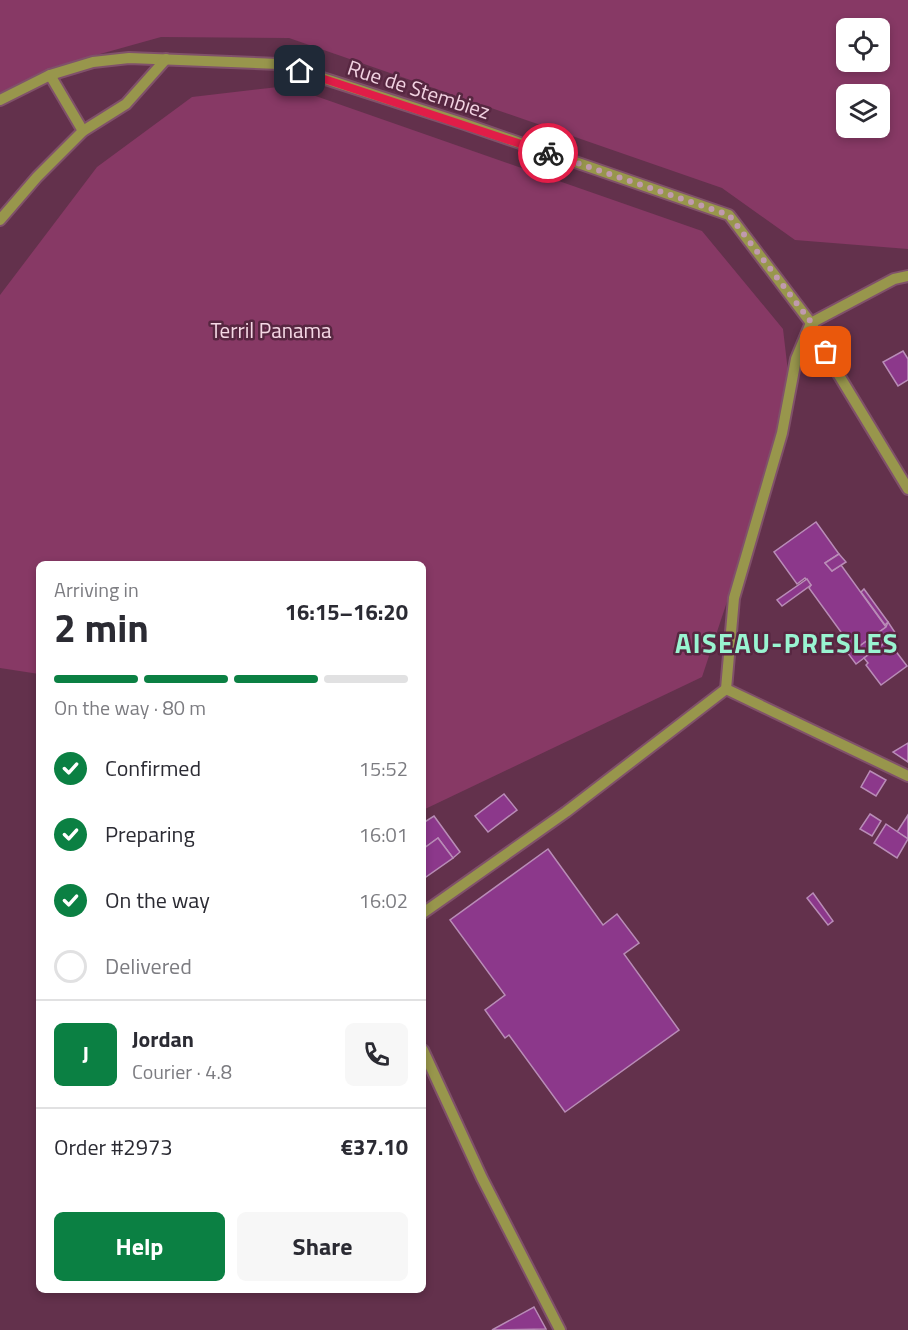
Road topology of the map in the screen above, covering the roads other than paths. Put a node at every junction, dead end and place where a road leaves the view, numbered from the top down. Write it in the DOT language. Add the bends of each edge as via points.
graph roads {
  1 [pos="166,59"];
  2 [pos="50,75"];
  3 [pos="0,100"];
  4 [pos="83,131"];
  5 [pos="0,220"];
  6 [pos="908,276"];
  7 [pos="811,322"];
  8 [pos="908,489"];
  9 [pos="726,689"];
  10 [pos="908,776"];
  11 [pos="426,911"];
  12 [pos="426,1057"];
  13 [pos="560,1330"];
  1 -- 2 [label="street, Rue de Stembiez" via="93,62"];
  1 -- 4 [label="street" via="126,104"];
  1 -- 7 [label="street, Rue de Stembiez" via="279,64 729,215"];
  2 -- 3 [label="street, Rue de Stembiez"];
  2 -- 4 [label="street"];
  4 -- 5 [label="street"];
  6 -- 7 [label="street" via="894,279"];
  7 -- 8 [label="street, Rue de Stembiez"];
  7 -- 9 [label="street" via="796,359 782,434 734,598"];
  9 -- 10 [label="street"];
  9 -- 11 [label="street" via="566,812"];
  12 -- 13 [label="street" via="482,1178"];
}
